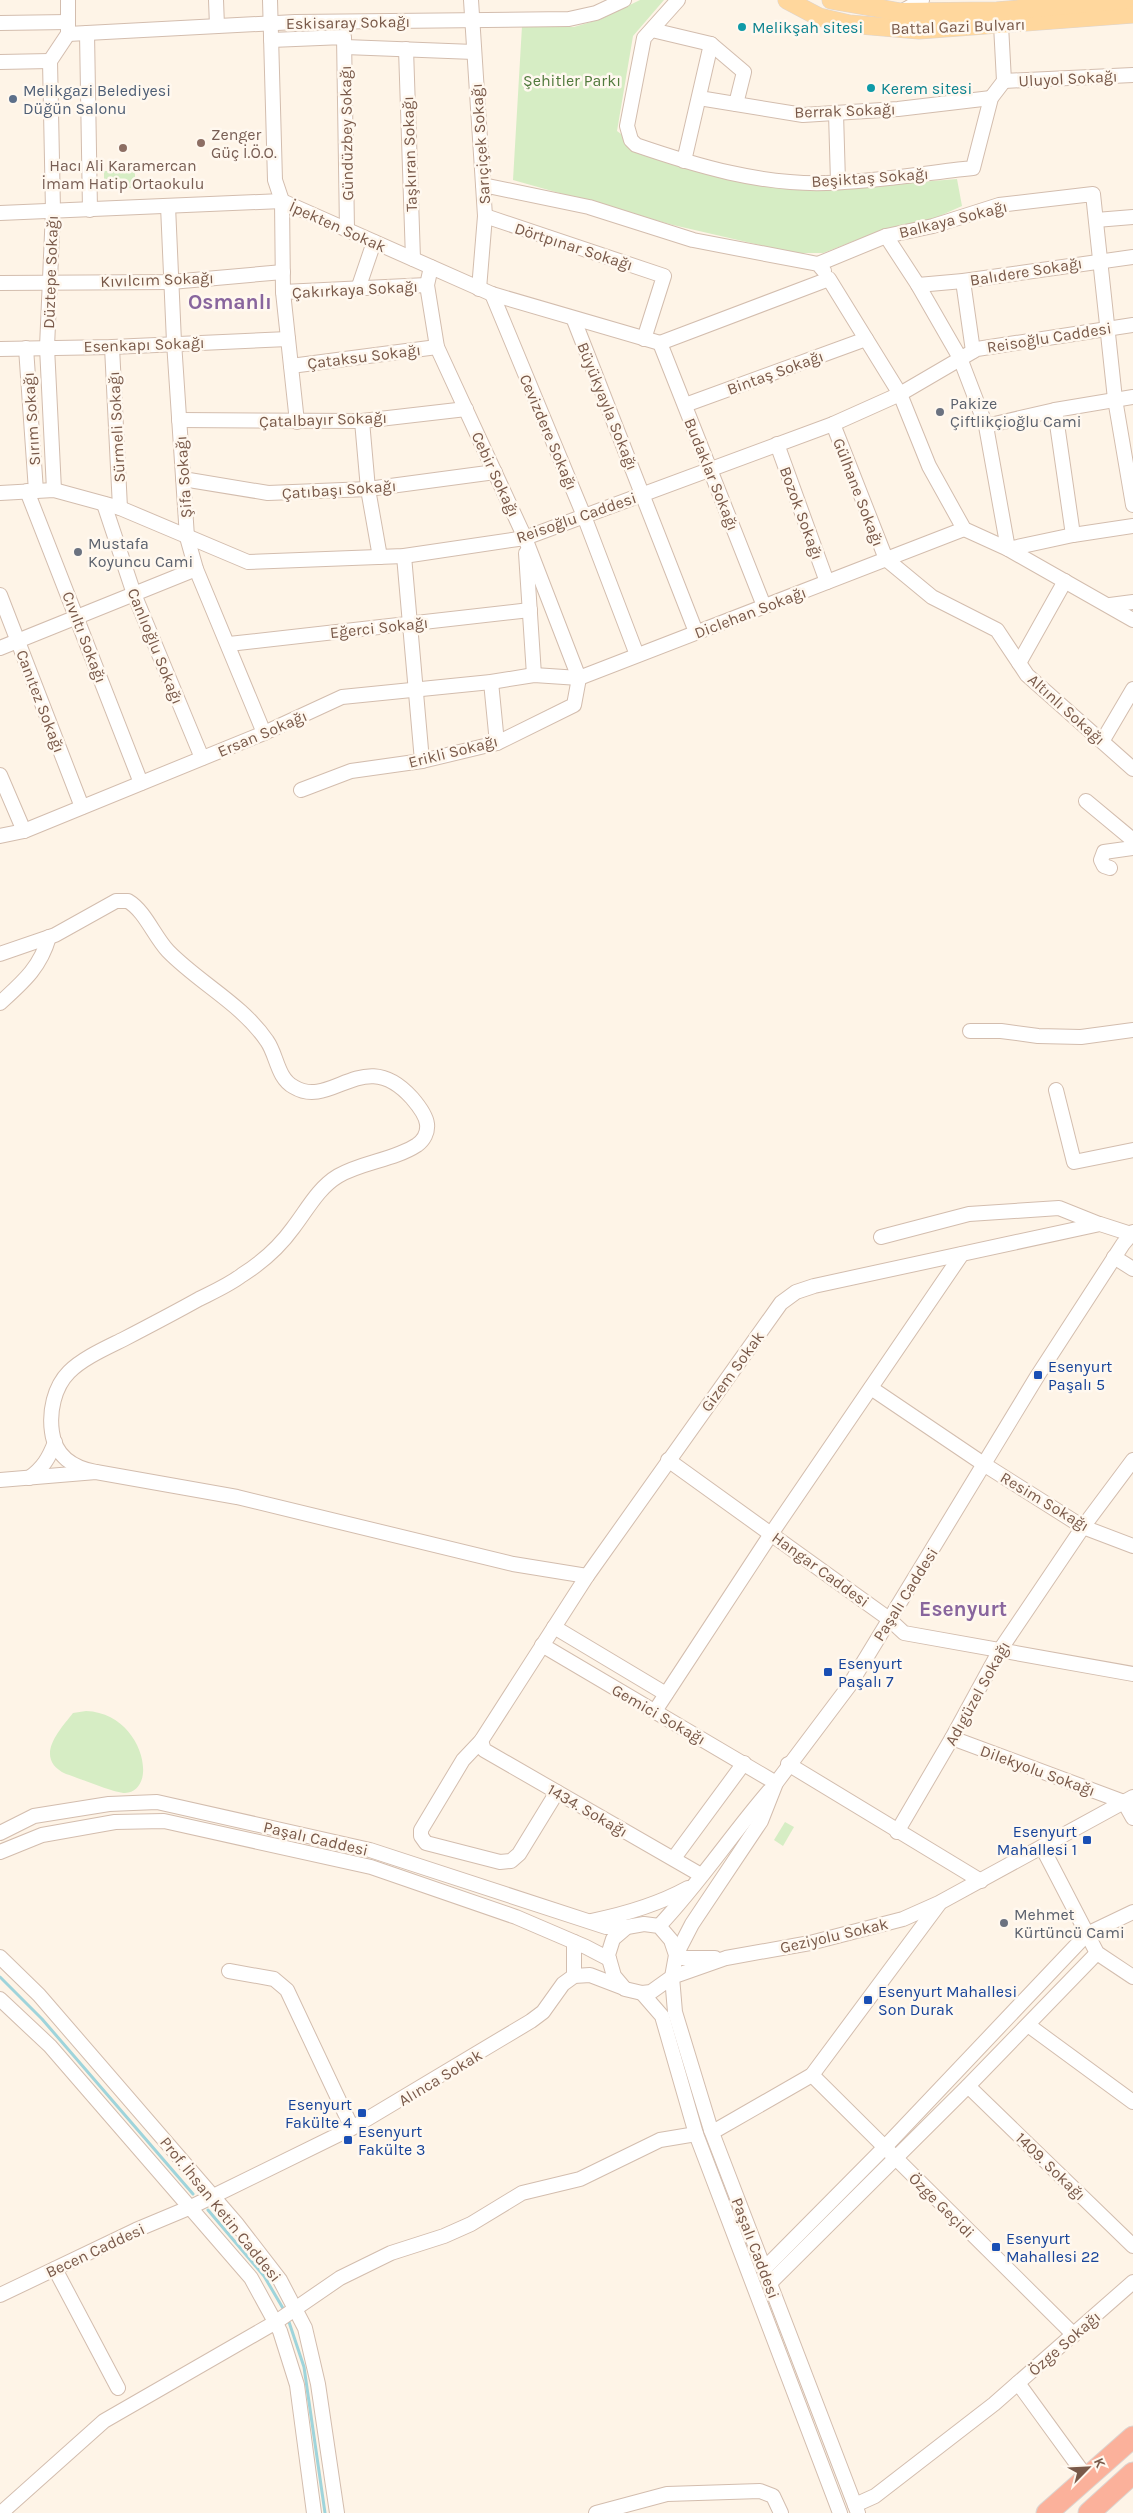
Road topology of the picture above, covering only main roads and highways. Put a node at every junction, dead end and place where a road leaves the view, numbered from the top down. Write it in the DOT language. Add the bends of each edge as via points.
graph roads {
  1 [pos="788,0"];
  2 [pos="831,0"];
  3 [pos="1125,0"];
  4 [pos="1133,14"];
  5 [pos="1133,2437"];
  6 [pos="1133,2449"];
  7 [pos="1133,2473"];
  8 [pos="1133,2486"];
  9 [pos="1047,2513"];
  10 [pos="1060,2513"];
  11 [pos="1089,2513"];
  12 [pos="1103,2513"];
  1 -- 4 [label="main road, Battal Gazi Bulvarı" via="819,17 880,29 918,30"];
  2 -- 3 [label="main road, Battal Gazi Bulvarı" via="900,12 997,11"];
  5 -- 9 [label="highway"];
  6 -- 10 [label="highway"];
  7 -- 11 [label="highway"];
  8 -- 12 [label="highway"];
}
